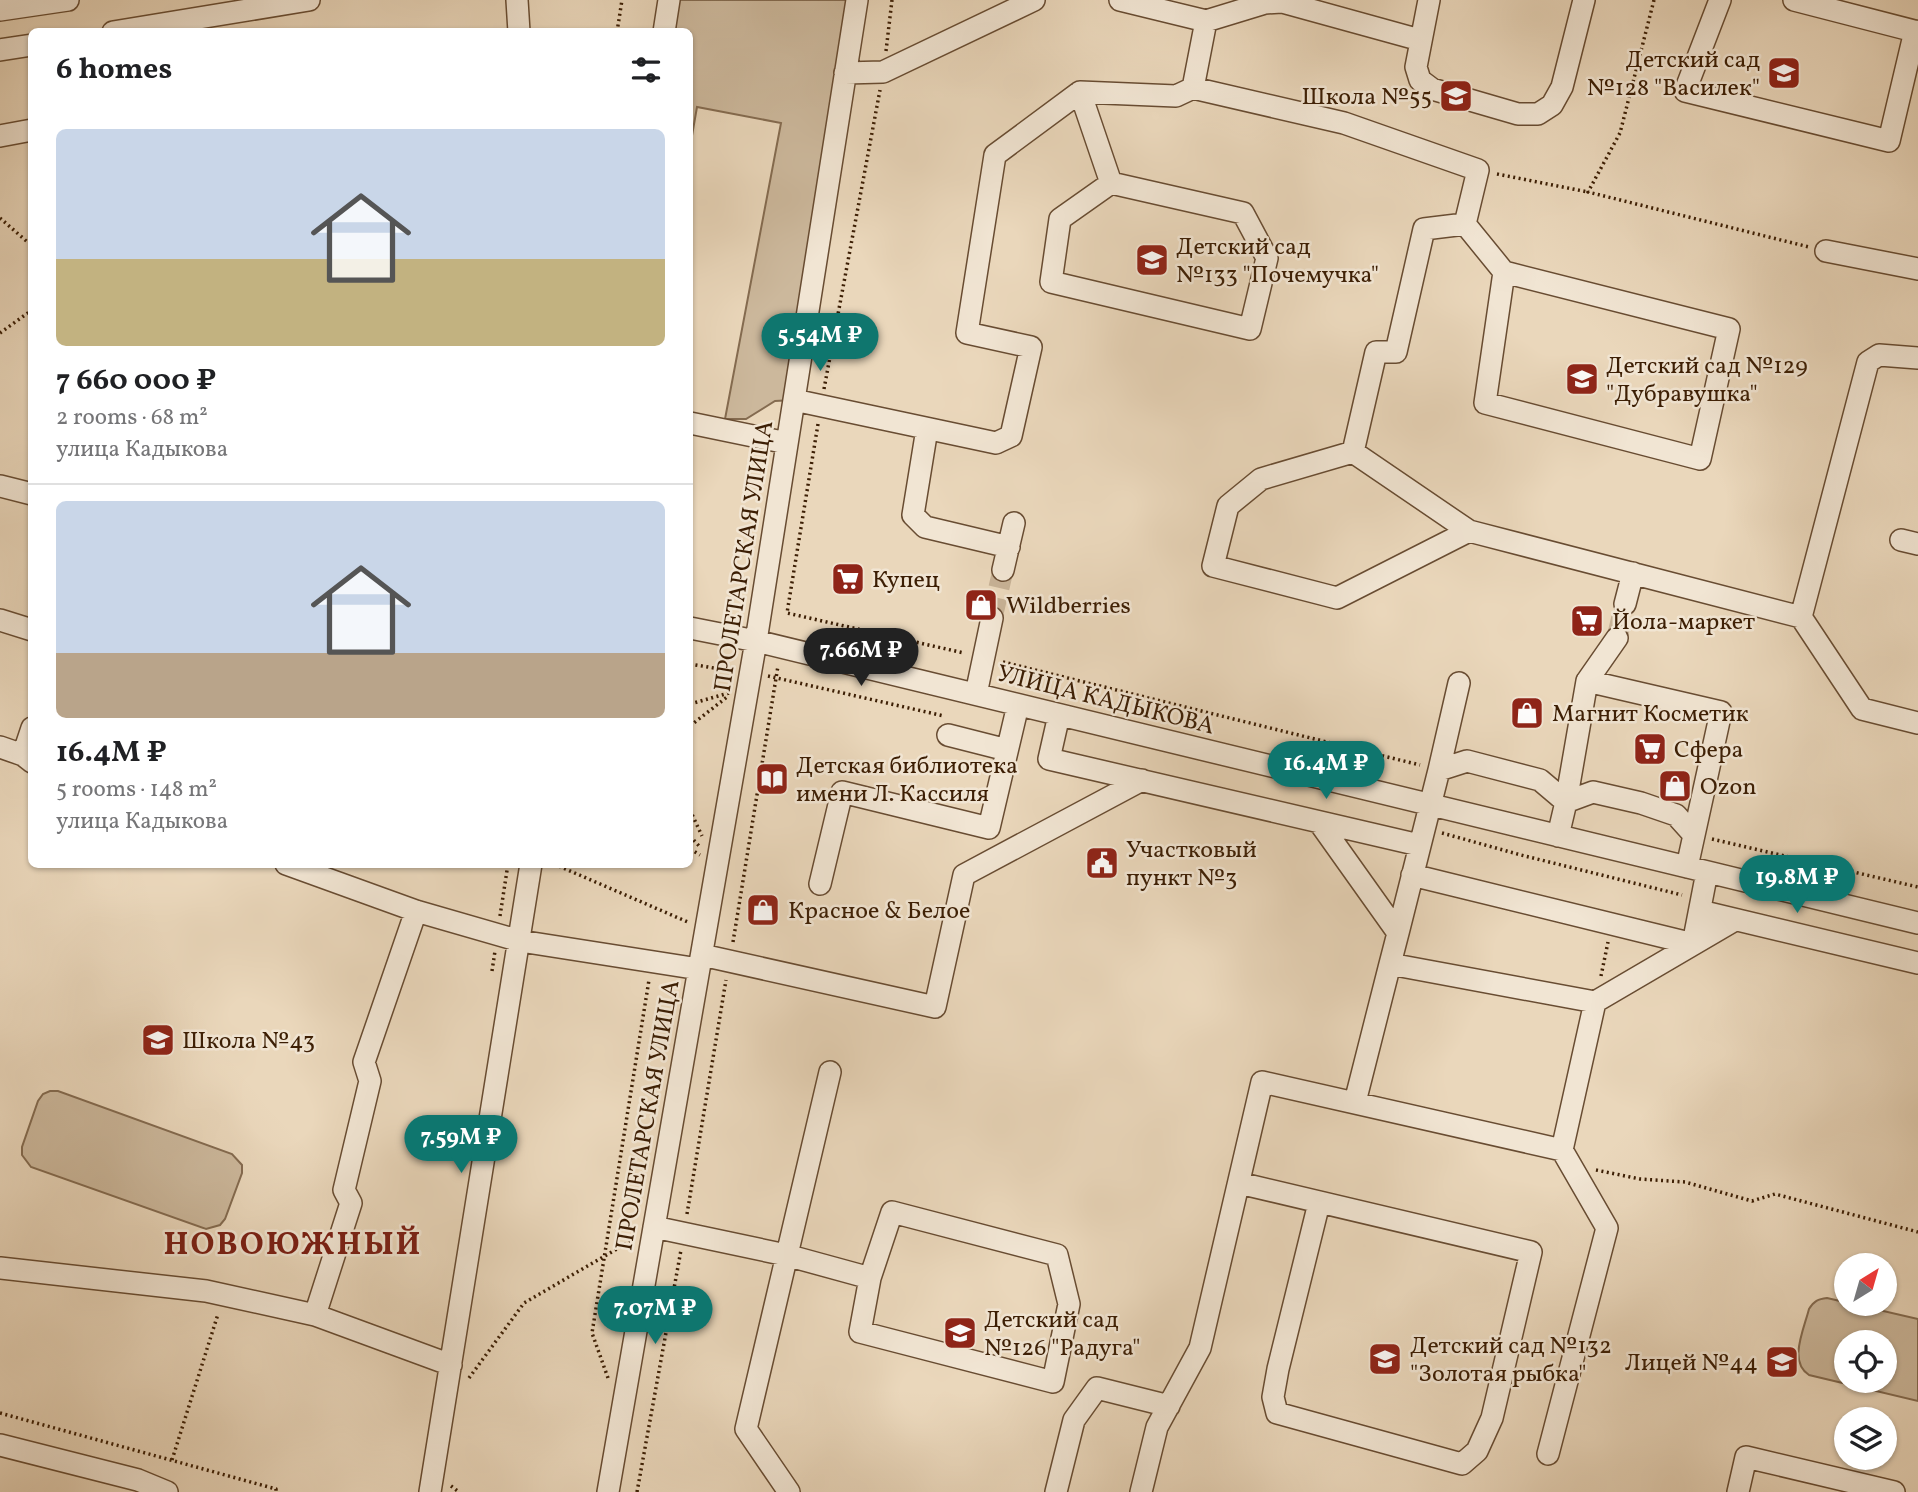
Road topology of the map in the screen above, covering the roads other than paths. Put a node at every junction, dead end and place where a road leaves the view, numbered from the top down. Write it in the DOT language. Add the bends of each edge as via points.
graph roads {
  1 [pos="68,0"];
  2 [pos="309,0"];
  3 [pos="517,0"];
  4 [pos="669,0"];
  5 [pos="857,0"];
  6 [pos="1034,0"];
  7 [pos="1120,0"];
  8 [pos="1429,0"];
  9 [pos="1584,0"];
  10 [pos="1720,0"];
  11 [pos="1794,0"];
  12 [pos="0,10"];
  13 [pos="1206,21"];
  14 [pos="138,28"];
  15 [pos="519,28"];
  16 [pos="665,28"];
  17 [pos="1916,32"];
  18 [pos="1420,40"];
  19 [pos="28,46"];
  20 [pos="0,50"];
  21 [pos="845,74"];
  22 [pos="1193,88"];
  23 [pos="1080,92"];
  24 [pos="28,131"];
  25 [pos="0,136"];
  26 [pos="1111,183"];
  27 [pos="1465,224"];
  28 [pos="1826,251"];
  29 [pos="1918,269"];
  30 [pos="1504,272"];
  31 [pos="1918,358"];
  32 [pos="794,400"];
  33 [pos="693,424"];
  34 [pos="927,429"];
  35 [pos="788,443"];
  36 [pos="1353,452"];
  37 [pos="0,486"];
  38 [pos="28,493"];
  39 [pos="1014,523"];
  40 [pos="1469,531"];
  41 [pos="1009,547"];
  42 [pos="1003,570"];
  43 [pos="1633,573"];
  44 [pos="1625,604"];
  45 [pos="1801,617"];
  46 [pos="992,618"];
  47 [pos="0,620"];
  48 [pos="28,629"];
  49 [pos="693,629"];
  50 [pos="1617,638"];
  51 [pos="757,641"];
  52 [pos="1587,681"];
  53 [pos="1459,683"];
  54 [pos="976,694"];
  55 [pos="1018,705"];
  56 [pos="1059,715"];
  57 [pos="1918,723"];
  58 [pos="948,735"];
  59 [pos="0,747"];
  60 [pos="1007,750"];
  61 [pos="27,759"];
  62 [pos="1439,770"];
  63 [pos="1142,780"];
  64 [pos="1566,802"];
  65 [pos="1429,804"];
  66 [pos="1319,822"];
  67 [pos="1694,835"];
  68 [pos="1558,836"];
  69 [pos="1419,845"];
  70 [pos="297,868"];
  71 [pos="530,868"];
  72 [pos="1697,869"];
  73 [pos="1412,875"];
  74 [pos="820,884"];
  75 [pos="416,911"];
  76 [pos="1700,911"];
  77 [pos="1735,920"];
  78 [pos="1918,923"];
  79 [pos="1398,933"];
  80 [pos="520,942"];
  81 [pos="1693,944"];
  82 [pos="700,961"];
  83 [pos="1918,962"];
  84 [pos="1390,964"];
  85 [pos="1595,1002"];
  86 [pos="830,1072"];
  87 [pos="1355,1102"];
  88 [pos="1566,1157"];
  89 [pos="1239,1183"];
  90 [pos="1319,1203"];
  91 [pos="654,1227"];
  92 [pos="786,1255"];
  93 [pos="2,1273"];
  94 [pos="870,1278"];
  95 [pos="316,1315"];
  96 [pos="451,1365"];
  97 [pos="1168,1406"];
  98 [pos="0,1445"];
  99 [pos="1548,1454"];
  100 [pos="167,1492"];
  101 [pos="430,1492"];
  102 [pos="608,1492"];
  103 [pos="789,1492"];
  104 [pos="1056,1492"];
  105 [pos="1140,1492"];
  106 [pos="1738,1492"];
  107 [pos="1894,1492"];
  1 -- 12 [label="street"];
  2 -- 14 [label="street"];
  3 -- 15 [label="street"];
  4 -- 16 [label="street"];
  5 -- 21 [label="street, ПРОЛЕТАРСКАЯ УЛИЦА"];
  6 -- 21 [label="street" via="883,72"];
  7 -- 13 [label="street"];
  8 -- 18 [label="street"];
  9 -- 18 [label="street" via="1562,87 1552,104 1538,114 1518,114 1432,89 1420,80 1416,67"];
  10 -- 17 [label="street" via="1685,91 1889,141"];
  11 -- 17 [label="street"];
  13 -- 18 [label="street" via="1282,2"];
  13 -- 22 [label="street"];
  19 -- 20 [label="street"];
  21 -- 32 [label="street, ПРОЛЕТАРСКАЯ УЛИЦА"];
  22 -- 23 [label="street" via="1176,96"];
  22 -- 27 [label="street" via="1344,123 1478,170"];
  23 -- 26 [label="street"];
  23 -- 34 [label="street" via="995,155 967,333 1031,347 1011,436 996,443"];
  24 -- 25 [label="street"];
  26 -- 26 [label="street" via="1060,219 1051,282 1250,329 1267,258 1243,213"];
  27 -- 30 [label="street"];
  27 -- 36 [label="street" via="1424,229 1396,352 1376,352"];
  28 -- 29 [label="street"];
  30 -- 30 [label="street" via="1728,329 1700,459 1485,403"];
  31 -- 45 [label="street" via="1878,355 1868,362"];
  32 -- 34 [label="street"];
  32 -- 35 [label="street, ПРОЛЕТАРСКАЯ УЛИЦА"];
  33 -- 35 [label="street"];
  34 -- 41 [label="street" via="914,515 925,527"];
  35 -- 51 [label="street, ПРОЛЕТАРСКАЯ УЛИЦА"];
  36 -- 40 [label="street"];
  36 -- 40 [label="street" via="1261,480 1228,506 1213,566 1337,598"];
  37 -- 38 [label="street"];
  39 -- 41 [label="street"];
  40 -- 43 [label="street"];
  41 -- 42 [label="street"];
  43 -- 44 [label="street"];
  43 -- 45 [label="street"];
  45 -- 57 [label="street" via="1862,709"];
  46 -- 54 [label="street"];
  47 -- 48 [label="street"];
  49 -- 51 [label="street, УЛИЦА КАДЫКОВА"];
  50 -- 52 [label="street"];
  51 -- 54 [label="street, УЛИЦА КАДЫКОВА"];
  51 -- 82 [label="street, ПРОЛЕТАРСКАЯ УЛИЦА"];
  52 -- 64 [label="street"];
  52 -- 67 [label="street" via="1721,712"];
  53 -- 62 [label="street"];
  54 -- 55 [label="street, УЛИЦА КАДЫКОВА"];
  55 -- 56 [label="street, УЛИЦА КАДЫКОВА"];
  55 -- 60 [label="street"];
  56 -- 63 [label="street" via="1049,759"];
  56 -- 65 [label="street, УЛИЦА КАДЫКОВА"];
  58 -- 60 [label="street"];
  59 -- 61 [label="street"];
  60 -- 74 [label="street" via="989,828 842,792"];
  62 -- 64 [label="street" via="1467,761 1540,780"];
  62 -- 65 [label="street"];
  63 -- 66 [label="street"];
  63 -- 82 [label="street" via="964,875 935,1007 730,961"];
  64 -- 67 [label="street" via="1593,792 1641,803 1676,815"];
  64 -- 68 [label="street"];
  65 -- 68 [label="street, УЛИЦА КАДЫКОВА"];
  65 -- 69 [label="street"];
  66 -- 69 [label="street"];
  66 -- 79 [label="street"];
  67 -- 72 [label="street"];
  68 -- 72 [label="street, УЛИЦА КАДЫКОВА"];
  69 -- 73 [label="street"];
  70 -- 75 [label="street"];
  71 -- 80 [label="street"];
  72 -- 76 [label="street"];
  72 -- 78 [label="street, УЛИЦА КАДЫКОВА"];
  73 -- 79 [label="street"];
  73 -- 81 [label="street"];
  75 -- 80 [label="street"];
  75 -- 95 [label="street" via="364,1062 370,1081 344,1190 351,1203"];
  76 -- 77 [label="street"];
  76 -- 81 [label="street"];
  77 -- 81 [label="street"];
  77 -- 83 [label="street"];
  79 -- 84 [label="street"];
  80 -- 82 [label="street" via="652,961"];
  80 -- 96 [label="street"];
  81 -- 85 [label="street"];
  82 -- 91 [label="street, ПРОЛЕТАРСКАЯ УЛИЦА"];
  84 -- 85 [label="street"];
  84 -- 87 [label="street"];
  85 -- 88 [label="street"];
  86 -- 92 [label="street"];
  87 -- 88 [label="street"];
  87 -- 89 [label="street" via="1262,1082"];
  88 -- 99 [label="street" via="1607,1228"];
  89 -- 90 [label="street"];
  89 -- 97 [label="street" via="1200,1348"];
  90 -- 90 [label="street" via="1278,1369 1273,1397 1277,1413 1462,1464 1477,1451 1492,1418 1531,1252"];
  91 -- 92 [label="street"];
  91 -- 102 [label="street, ПРОЛЕТАРСКАЯ УЛИЦА"];
  92 -- 94 [label="street"];
  92 -- 103 [label="street" via="746,1429"];
  93 -- 95 [label="street" via="206,1291"];
  94 -- 94 [label="street" via="860,1332 1053,1382 1069,1304 1057,1255 892,1212"];
  95 -- 96 [label="street"];
  96 -- 101 [label="street"];
  97 -- 104 [label="street" via="1097,1388 1074,1420"];
  97 -- 105 [label="street" via="1157,1427"];
  98 -- 100 [label="street" via="138,1480"];
  106 -- 107 [label="street" via="1746,1457"];
}
